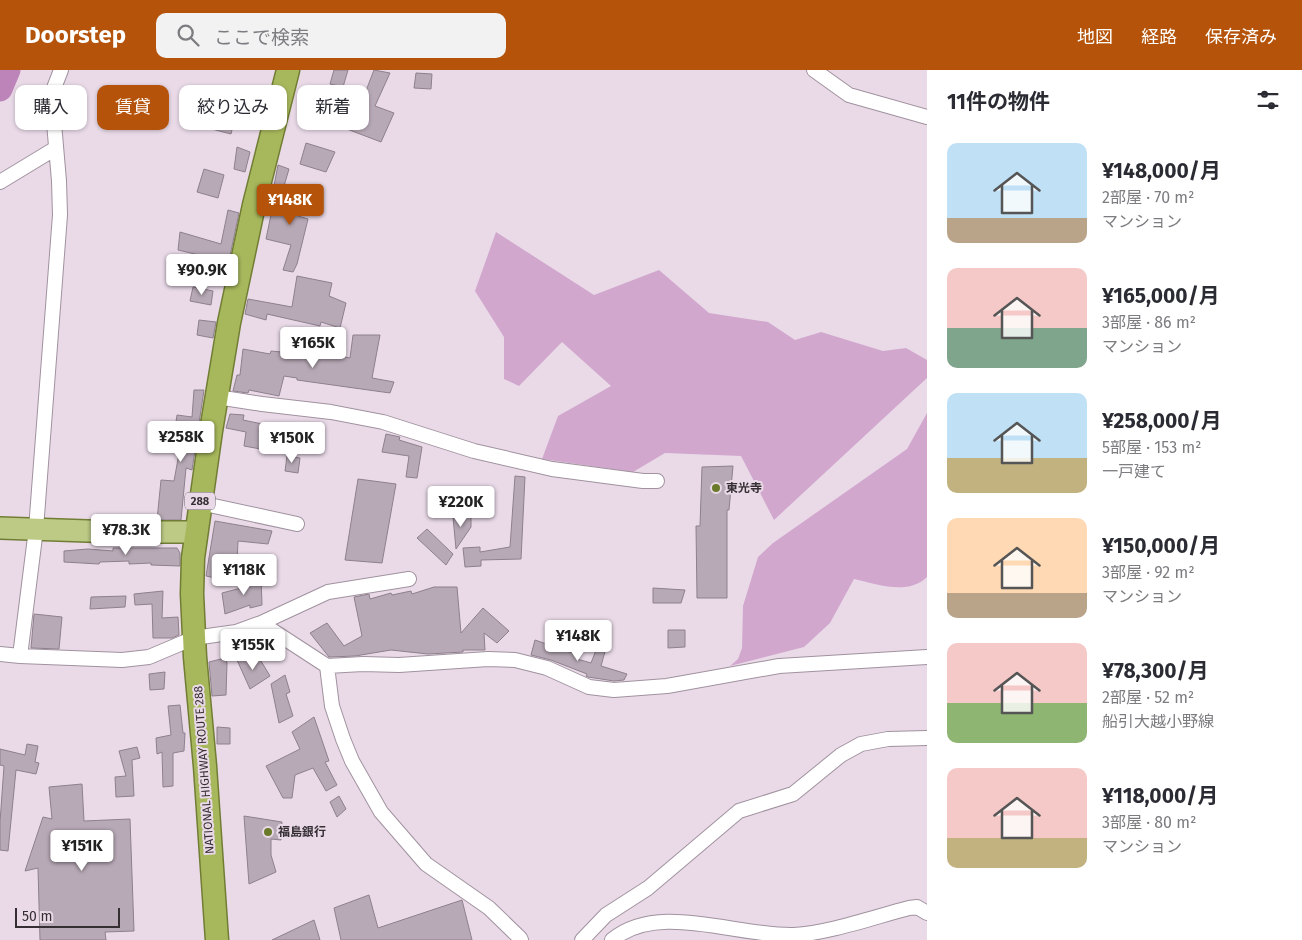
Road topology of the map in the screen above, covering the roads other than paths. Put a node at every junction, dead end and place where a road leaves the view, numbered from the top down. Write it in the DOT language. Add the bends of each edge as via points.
graph roads {
  1 [pos="61,70"];
  2 [pos="288,70"];
  3 [pos="814,70"];
  4 [pos="927,118"];
  5 [pos="56,148"];
  6 [pos="0,182"];
  7 [pos="217,397"];
  8 [pos="658,481"];
  9 [pos="200,503"];
  10 [pos="297,524"];
  11 [pos="0,528"];
  12 [pos="36,529"];
  13 [pos="196,532"];
  14 [pos="409,579"];
  15 [pos="261,623"];
  16 [pos="194,638"];
  17 [pos="0,654"];
  18 [pos="20,656"];
  19 [pos="927,657"];
  20 [pos="326,666"];
  21 [pos="927,738"];
  22 [pos="927,913"];
  23 [pos="217,940"];
  24 [pos="521,940"];
  25 [pos="582,940"];
  26 [pos="612,940"];
  1 -- 5 [label="street" via="54,88"];
  2 -- 7 [label="highway, NATIONAL HIGHWAY ROUTE 288 / 288" via="241,262"];
  3 -- 4 [label="street" via="849,94"];
  5 -- 6 [label="street"];
  5 -- 12 [label="street" via="60,215"];
  7 -- 8 [label="street" via="383,422 474,451 552,470"];
  7 -- 9 [label="highway, NATIONAL HIGHWAY ROUTE 288 / 288"];
  9 -- 10 [label="street"];
  9 -- 13 [label="highway, NATIONAL HIGHWAY ROUTE 288 / 288"];
  11 -- 12 [label="main road"];
  12 -- 13 [label="main road"];
  12 -- 18 [label="street"];
  13 -- 16 [label="highway, NATIONAL HIGHWAY ROUTE 288 / 288" via="192,594"];
  14 -- 15 [label="street" via="328,592"];
  15 -- 16 [label="street" via="236,632"];
  15 -- 20 [label="street"];
  16 -- 18 [label="street" via="149,657 122,660"];
  16 -- 23 [label="highway, NATIONAL HIGHWAY ROUTE 288 / 288"];
  17 -- 18 [label="street"];
  19 -- 20 [label="street" via="780,666 667,686 614,690 589,687 547,668 515,660"];
  20 -- 24 [label="street" via="332,706 343,739 381,812 426,864 490,908"];
  21 -- 25 [label="street" via="888,739 861,744 841,755 793,794 739,811 648,888 606,915"];
  22 -- 26 [label="street" via="909,908 796,935 661,922 634,926"];
}
